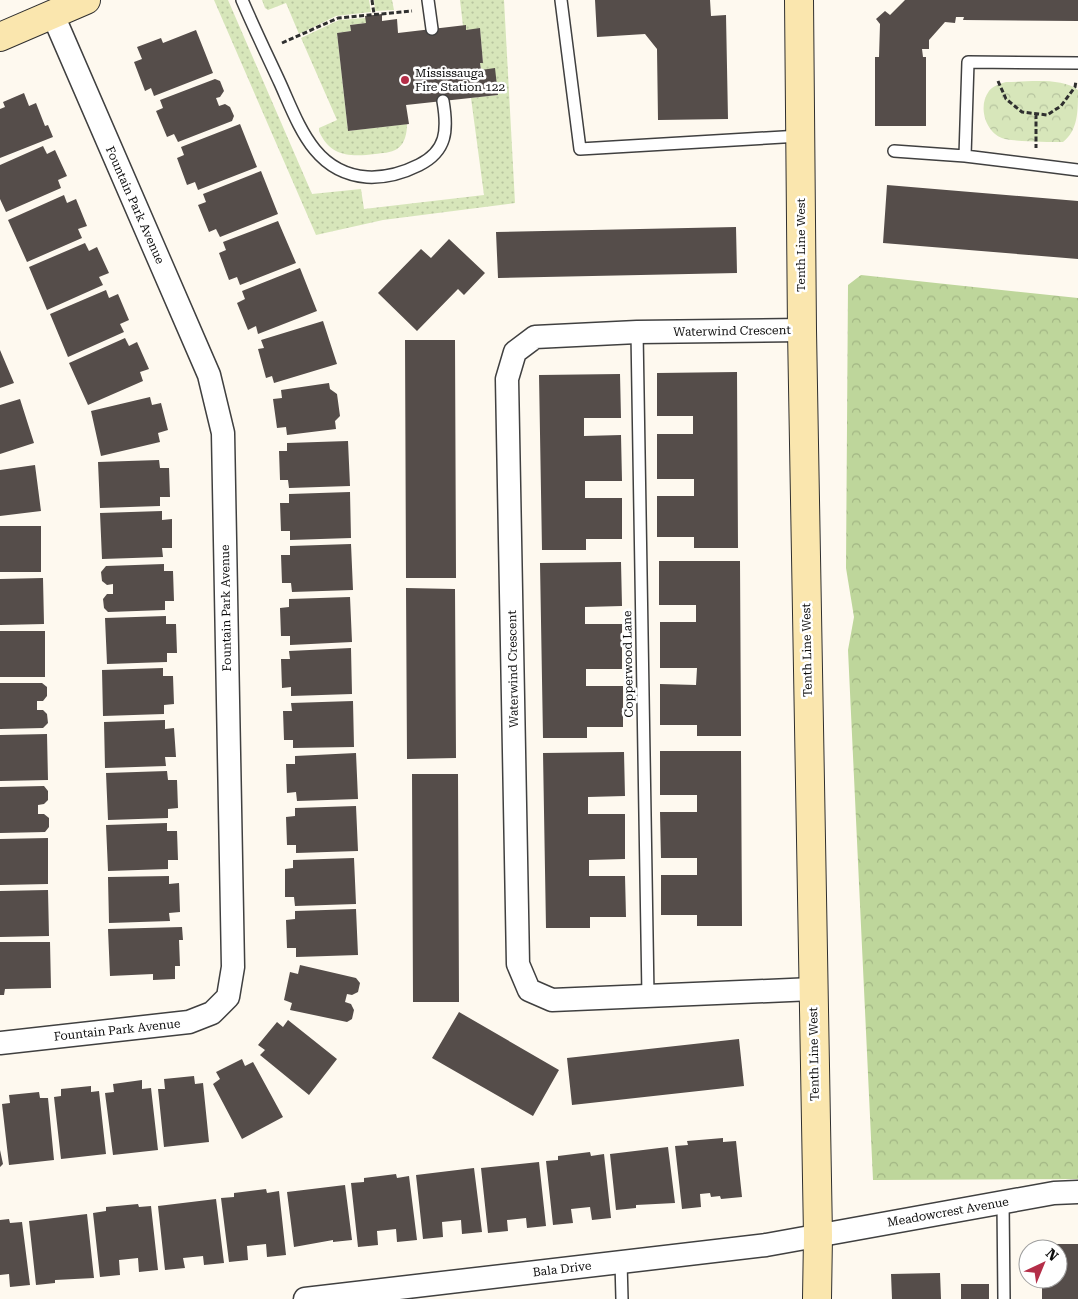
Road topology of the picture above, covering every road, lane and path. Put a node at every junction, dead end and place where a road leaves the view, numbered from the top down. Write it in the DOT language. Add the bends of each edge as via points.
graph roads {
  1 [pos="86,0"];
  2 [pos="242,0"];
  3 [pos="372,0"];
  4 [pos="561,0"];
  5 [pos="799,0"];
  6 [pos="428,5"];
  7 [pos="51,11"];
  8 [pos="374,14"];
  9 [pos="432,29"];
  10 [pos="0,37"];
  11 [pos="265,51"];
  12 [pos="990,62"];
  13 [pos="1078,63"];
  14 [pos="1078,76"];
  15 [pos="443,101"];
  16 [pos="1036,114"];
  17 [pos="800,136"];
  18 [pos="894,151"];
  19 [pos="965,156"];
  20 [pos="1037,164"];
  21 [pos="1078,170"];
  22 [pos="802,330"];
  23 [pos="637,332"];
  24 [pos="813,989"];
  25 [pos="648,996"];
  26 [pos="0,1043"];
  27 [pos="1078,1192"];
  28 [pos="1003,1202"];
  29 [pos="818,1236"];
  30 [pos="621,1262"];
  31 [pos="449,1291"];
  32 [pos="305,1299"];
  33 [pos="622,1299"];
  34 [pos="817,1299"];
  35 [pos="1004,1299"];
  1 -- 7 [label="street"];
  2 -- 11 [label="lane"];
  3 -- 8 [label="path"];
  4 -- 17 [label="lane" via="580,149"];
  5 -- 17 [label="street, Tenth Line West"];
  6 -- 8 [label="path"];
  6 -- 9 [label="lane"];
  7 -- 10 [label="street"];
  7 -- 26 [label="street, Fountain Park Avenue" via="209,375 223,433 234,967 228,997 212,1013 189,1022"];
  8 -- 11 [label="path" via="338,18"];
  11 -- 15 [label="lane" via="314,149 338,170 356,176 375,178 404,172 432,157 442,144 446,128"];
  12 -- 13 [label="lane"];
  12 -- 16 [label="path" via="1006,99 1022,112"];
  12 -- 19 [label="lane" via="968,62"];
  14 -- 16 [label="path" via="1075,87 1062,106 1046,115"];
  16 -- 20 [label="path"];
  17 -- 22 [label="street, Tenth Line West"];
  18 -- 19 [label="lane"];
  19 -- 20 [label="lane"];
  20 -- 21 [label="lane"];
  22 -- 23 [label="street, Waterwind Crescent"];
  22 -- 24 [label="street, Tenth Line West"];
  23 -- 25 [label="lane, Copperwood Lane"];
  23 -- 25 [label="street, Waterwind Crescent" via="535,338 515,352 507,379 518,964 529,990 552,1000"];
  24 -- 25 [label="street, Waterwind Crescent"];
  24 -- 29 [label="street, Tenth Line West"];
  27 -- 28 [label="street, Meadowcrest Avenue"];
  28 -- 29 [label="street, Meadowcrest Avenue"];
  28 -- 35 [label="lane"];
  29 -- 30 [label="street, Bala Drive"];
  29 -- 34 [label="street, Tenth Line West"];
  30 -- 31 [label="street, Bala Drive"];
  30 -- 33 [label="lane"];
  31 -- 32 [label="street, Bala Drive"];
}
